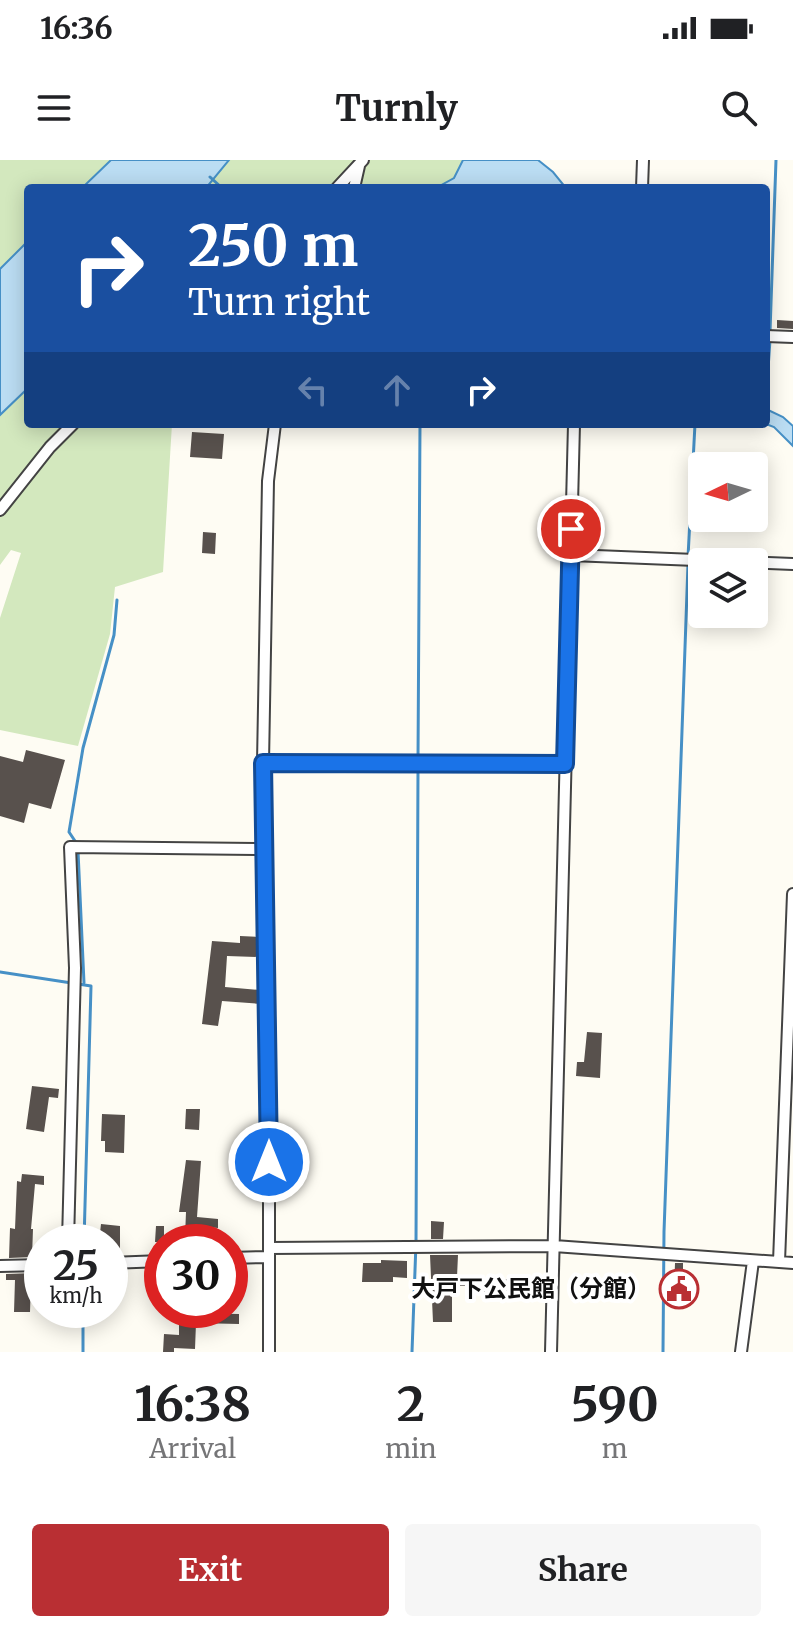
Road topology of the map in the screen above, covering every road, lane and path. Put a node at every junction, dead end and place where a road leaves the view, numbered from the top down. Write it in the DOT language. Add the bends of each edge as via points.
graph roads {
  1 [pos="643,160"];
  2 [pos="361,163"];
  3 [pos="341,184"];
  4 [pos="355,184"];
  5 [pos="642,184"];
  6 [pos="770,336"];
  7 [pos="793,337"];
  8 [pos="69,428"];
  9 [pos="275,428"];
  10 [pos="574,428"];
  11 [pos="0,510"];
  12 [pos="571,555"];
  13 [pos="793,564"];
  14 [pos="263,763"];
  15 [pos="565,764"];
  16 [pos="265,849"];
  17 [pos="793,894"];
  18 [pos="68,1224"];
  19 [pos="554,1246"];
  20 [pos="268,1252"];
  21 [pos="248,1255"];
  22 [pos="753,1261"];
  23 [pos="779,1262"];
  24 [pos="793,1263"];
  25 [pos="24,1265"];
  26 [pos="0,1266"];
  27 [pos="269,1352"];
  28 [pos="551,1352"];
  29 [pos="741,1352"];
  1 -- 5 [label="street"];
  2 -- 3 [label="street"];
  2 -- 4 [label="street"];
  6 -- 7 [label="street"];
  8 -- 11 [label="street"];
  9 -- 14 [label="street" via="268,481"];
  10 -- 12 [label="street"];
  12 -- 13 [label="street"];
  12 -- 15 [label="street"];
  14 -- 15 [label="street"];
  14 -- 16 [label="street"];
  15 -- 19 [label="street"];
  16 -- 18 [label="street" via="70,847 74,989"];
  16 -- 20 [label="street"];
  17 -- 23 [label="street"];
  19 -- 20 [label="street"];
  19 -- 22 [label="street"];
  19 -- 28 [label="street"];
  20 -- 21 [label="street"];
  20 -- 27 [label="street"];
  22 -- 23 [label="street"];
  22 -- 29 [label="street"];
  23 -- 24 [label="street"];
  25 -- 26 [label="street"];
}
